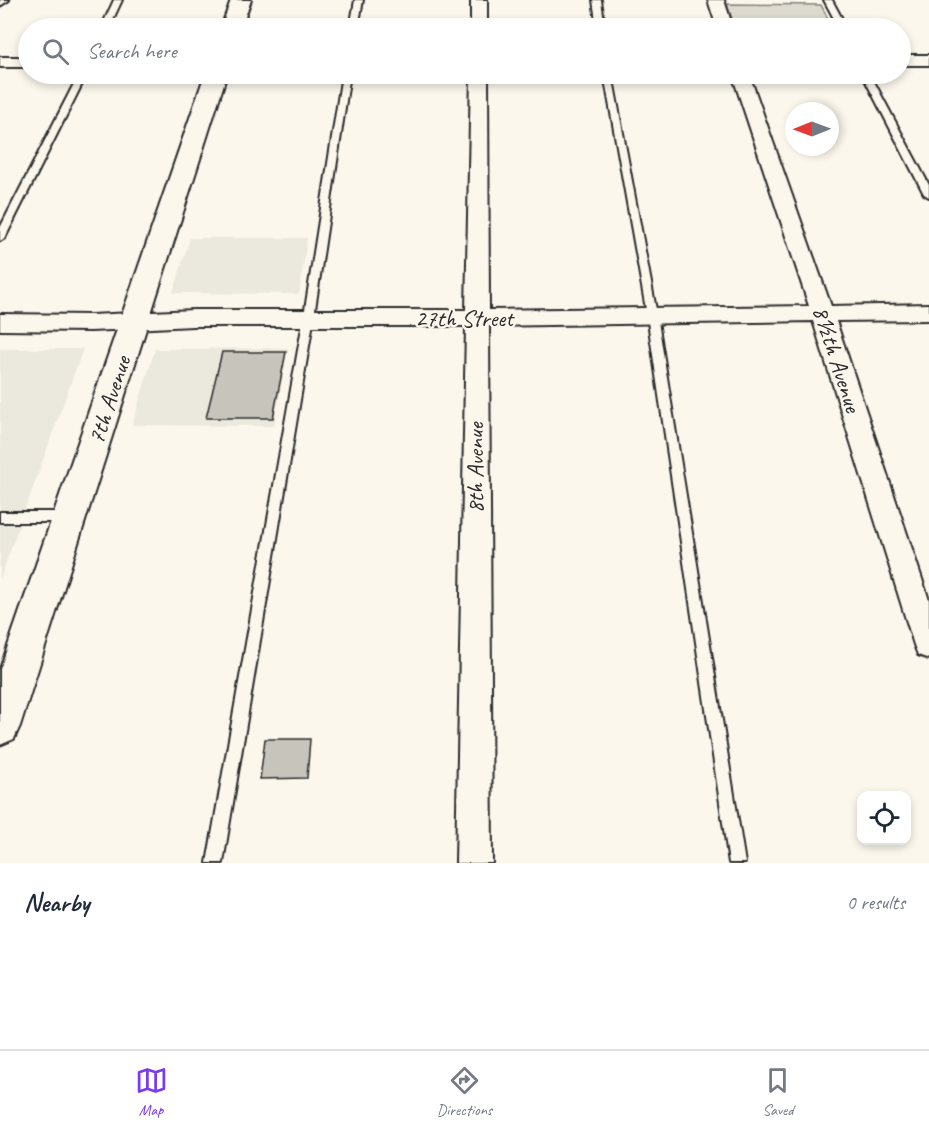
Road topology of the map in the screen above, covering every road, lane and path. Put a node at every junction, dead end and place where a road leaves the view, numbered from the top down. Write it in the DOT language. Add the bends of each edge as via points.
graph roads {
  1 [pos="118,0"];
  2 [pos="241,0"];
  3 [pos="359,0"];
  4 [pos="479,0"];
  5 [pos="597,0"];
  6 [pos="716,0"];
  7 [pos="828,0"];
  8 [pos="110,18"];
  9 [pos="235,18"];
  10 [pos="356,18"];
  11 [pos="479,18"];
  12 [pos="600,18"];
  13 [pos="722,18"];
  14 [pos="838,18"];
  15 [pos="911,60"];
  16 [pos="929,60"];
  17 [pos="0,62"];
  18 [pos="18,62"];
  19 [pos="78,84"];
  20 [pos="213,84"];
  21 [pos="344,84"];
  22 [pos="479,84"];
  23 [pos="610,84"];
  24 [pos="743,84"];
  25 [pos="871,84"];
  26 [pos="929,194"];
  27 [pos="0,238"];
  28 [pos="822,312"];
  29 [pos="929,312"];
  30 [pos="651,315"];
  31 [pos="309,316"];
  32 [pos="476,318"];
  33 [pos="135,320"];
  34 [pos="0,322"];
  35 [pos="0,517"];
  36 [pos="70,517"];
  37 [pos="929,645"];
  38 [pos="0,726"];
  39 [pos="215,863"];
  40 [pos="474,863"];
  41 [pos="737,863"];
  1 -- 8 [label="lane"];
  2 -- 9 [label="street"];
  3 -- 10 [label="lane"];
  4 -- 11 [label="street"];
  5 -- 12 [label="lane"];
  6 -- 13 [label="street"];
  7 -- 14 [label="lane"];
  15 -- 16 [label="street"];
  17 -- 18 [label="street"];
  19 -- 27 [label="lane"];
  20 -- 33 [label="street, 7th Avenue"];
  21 -- 31 [label="lane"];
  22 -- 32 [label="street, 8th Avenue"];
  23 -- 30 [label="lane"];
  24 -- 28 [label="street, 8½th Avenue"];
  25 -- 26 [label="lane"];
  28 -- 29 [label="street, 27th Street"];
  28 -- 30 [label="street, 27th Street"];
  28 -- 37 [label="street, 8½th Avenue"];
  30 -- 32 [label="street, 27th Street"];
  30 -- 41 [label="lane"];
  31 -- 32 [label="street, 27th Street"];
  31 -- 33 [label="street, 27th Street"];
  31 -- 39 [label="lane"];
  32 -- 40 [label="street, 8th Avenue"];
  33 -- 34 [label="street, 27th Street"];
  33 -- 36 [label="street, 7th Avenue"];
  35 -- 36 [label="lane"];
  36 -- 38 [label="street, 7th Avenue"];
}
